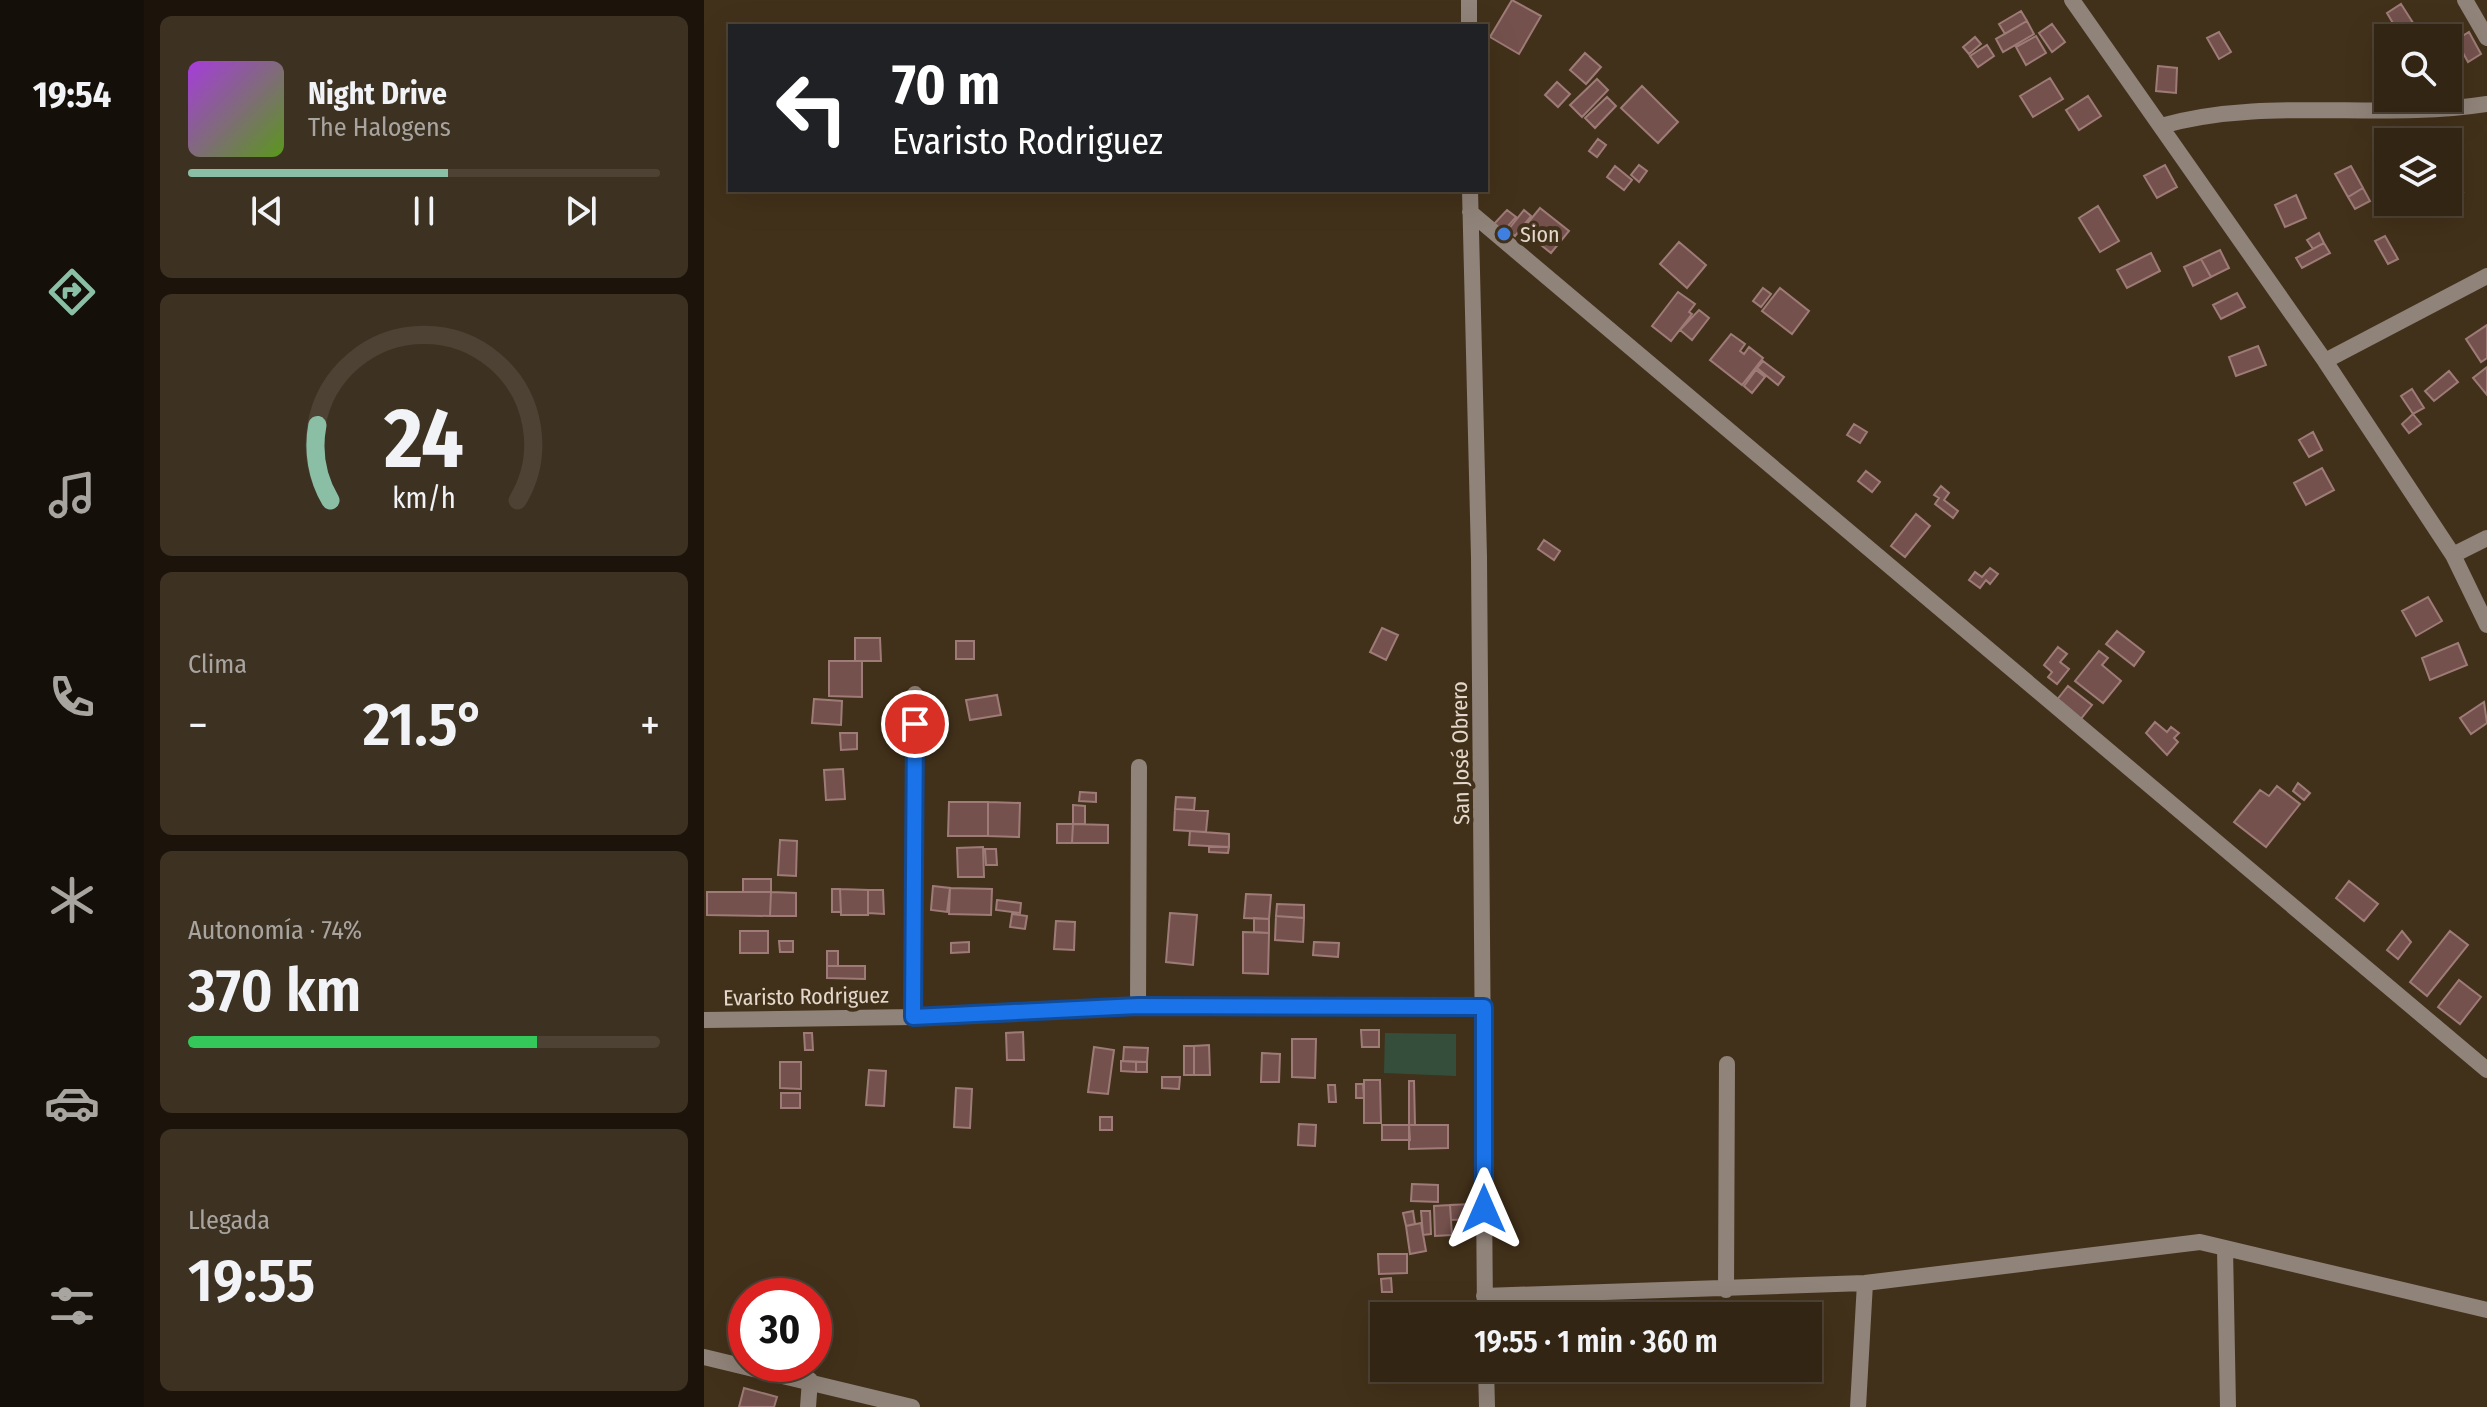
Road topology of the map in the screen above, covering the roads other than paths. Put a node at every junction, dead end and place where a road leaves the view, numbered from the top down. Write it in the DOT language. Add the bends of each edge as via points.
graph roads {
  1 [pos="1469,0"];
  2 [pos="2072,0"];
  3 [pos="2465,0"];
  4 [pos="1469,24"];
  5 [pos="2487,38"];
  6 [pos="2487,104"];
  7 [pos="2161,126"];
  8 [pos="1470,192"];
  9 [pos="1470,212"];
  10 [pos="2487,276"];
  11 [pos="2325,361"];
  12 [pos="2487,538"];
  13 [pos="2453,555"];
  14 [pos="2487,625"];
  15 [pos="915,694"];
  16 [pos="1139,767"];
  17 [pos="1138,1006"];
  18 [pos="1484,1007"];
  19 [pos="913,1017"];
  20 [pos="704,1020"];
  21 [pos="1727,1064"];
  22 [pos="2487,1070"];
  23 [pos="2225,1248"];
  24 [pos="1865,1283"];
  25 [pos="1726,1290"];
  26 [pos="1484,1296"];
  27 [pos="1484,1302"];
  28 [pos="2487,1310"];
  29 [pos="704,1357"];
  30 [pos="728,1362"];
  31 [pos="810,1382"];
  32 [pos="818,1382"];
  33 [pos="1486,1382"];
  34 [pos="808,1407"];
  35 [pos="912,1407"];
  36 [pos="1487,1407"];
  37 [pos="1858,1407"];
  38 [pos="2228,1407"];
  1 -- 4 [label="street"];
  2 -- 7 [label="street"];
  3 -- 5 [label="street"];
  6 -- 7 [label="street" via="2253,111 2197,116"];
  7 -- 11 [label="street"];
  8 -- 9 [label="street, San José Obrero"];
  9 -- 18 [label="street, San José Obrero"];
  9 -- 22 [label="street"];
  10 -- 11 [label="street"];
  11 -- 13 [label="street"];
  12 -- 13 [label="street"];
  13 -- 14 [label="street"];
  15 -- 19 [label="street"];
  16 -- 17 [label="street"];
  17 -- 18 [label="street, Evaristo Rodriguez"];
  17 -- 19 [label="street, Evaristo Rodriguez"];
  18 -- 26 [label="street, San José Obrero"];
  19 -- 20 [label="street, Evaristo Rodriguez"];
  21 -- 25 [label="street"];
  23 -- 24 [label="street" via="2200,1242"];
  23 -- 28 [label="street"];
  23 -- 38 [label="street"];
  24 -- 25 [label="street"];
  24 -- 37 [label="street"];
  25 -- 26 [label="street"];
  26 -- 27 [label="street, San José Obrero"];
  29 -- 30 [label="street"];
  31 -- 34 [label="street"];
  32 -- 35 [label="street"];
  33 -- 36 [label="street"];
}
